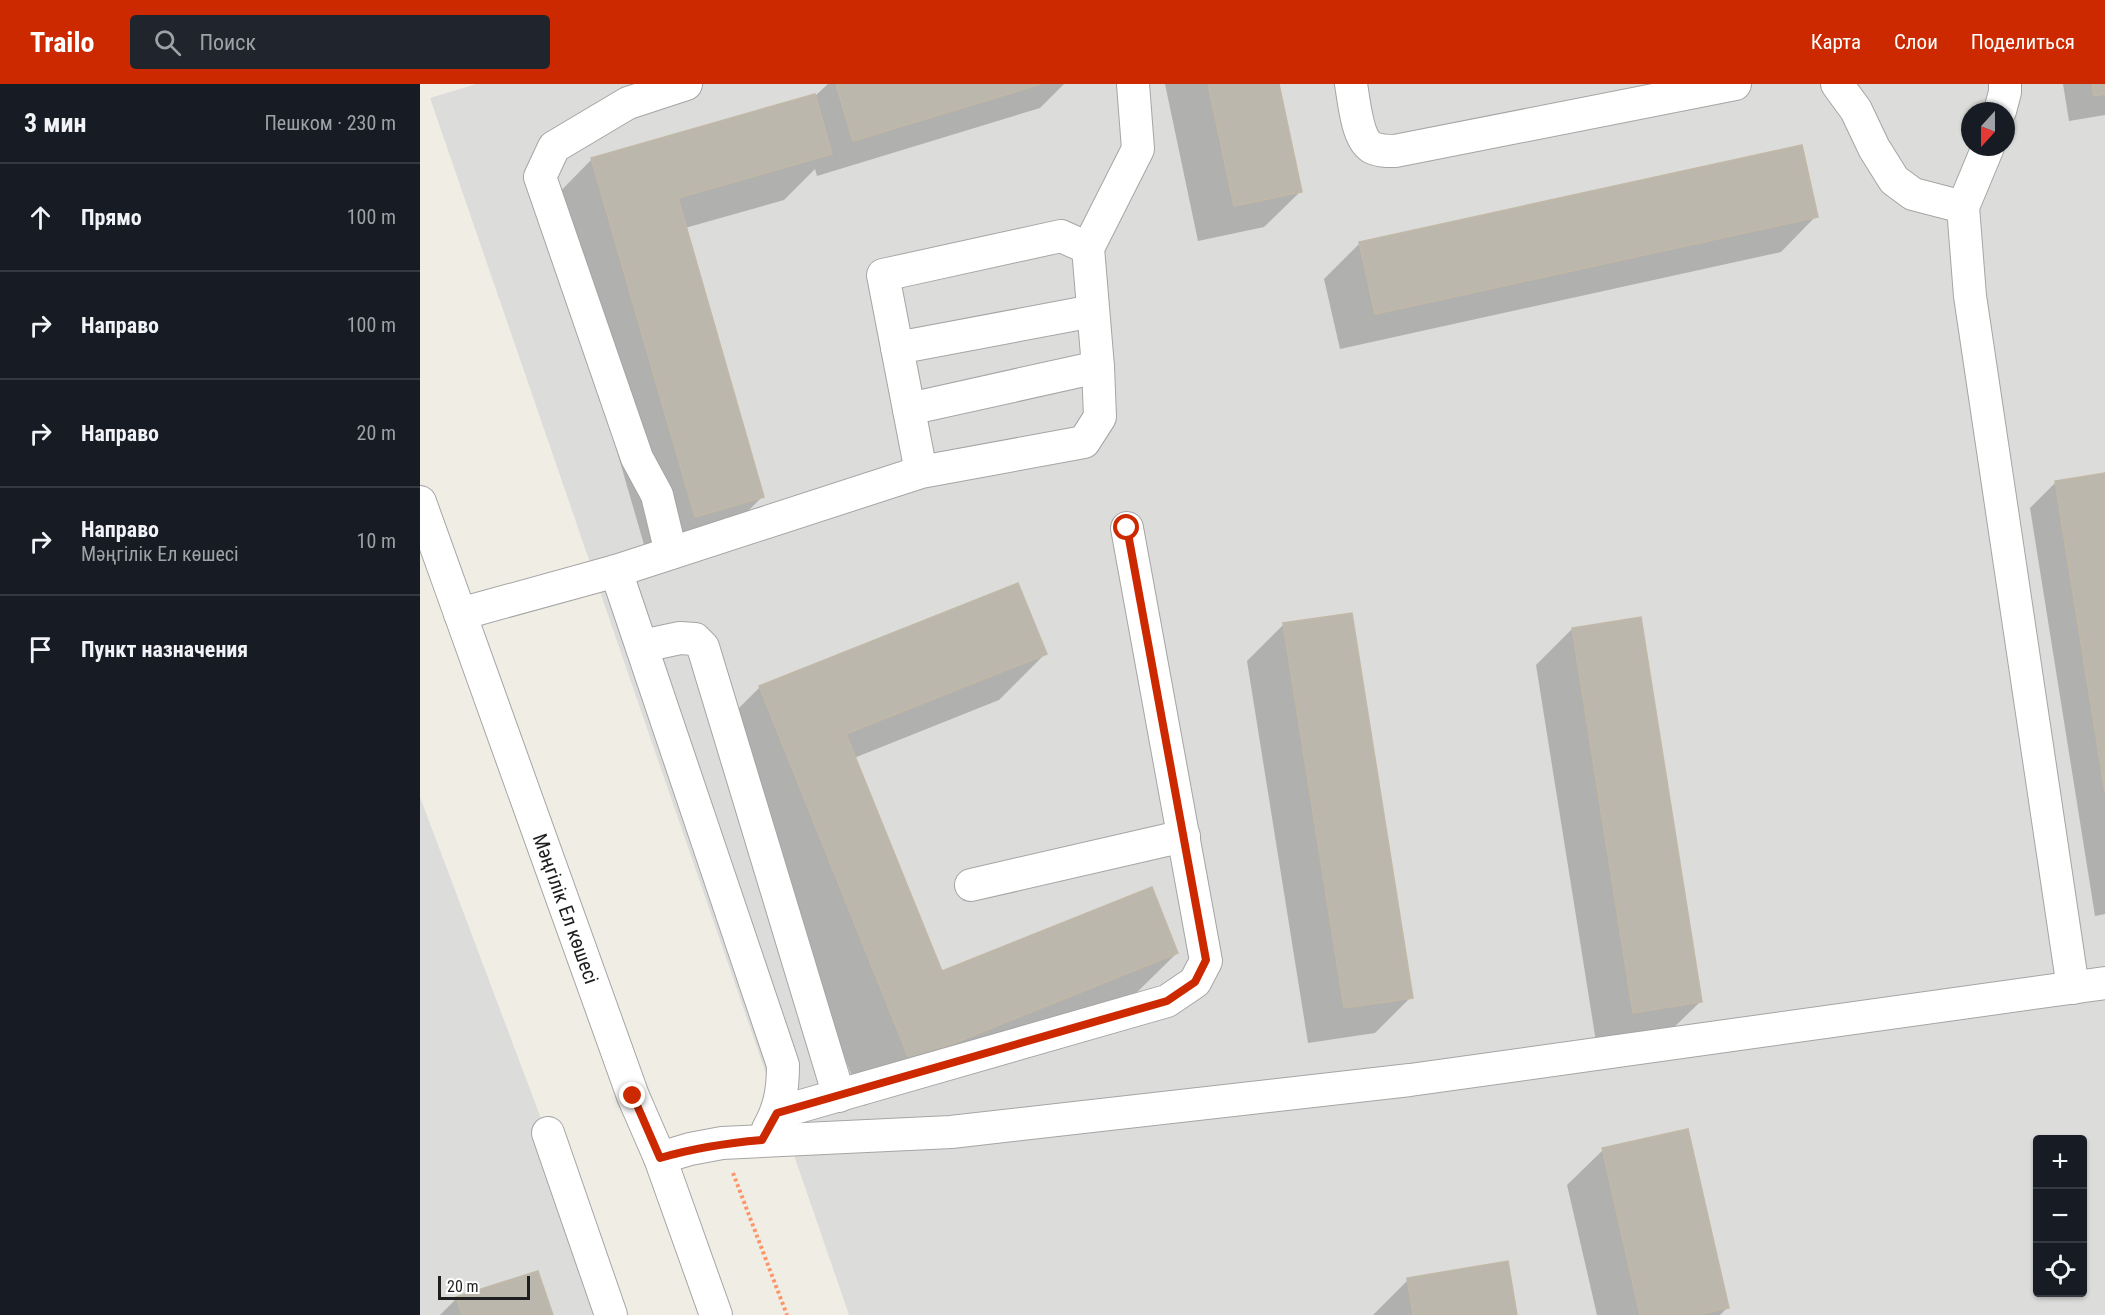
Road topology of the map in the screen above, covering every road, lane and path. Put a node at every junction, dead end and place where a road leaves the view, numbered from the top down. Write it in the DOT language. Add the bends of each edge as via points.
graph roads {
  1 [pos="686,84"];
  2 [pos="1133,84"];
  3 [pos="1351,84"];
  4 [pos="1735,84"];
  5 [pos="1837,84"];
  6 [pos="2005,84"];
  7 [pos="2002,102"];
  8 [pos="1984,156"];
  9 [pos="1963,207"];
  10 [pos="1088,248"];
  11 [pos="1093,311"];
  12 [pos="897,348"];
  13 [pos="1098,367"];
  14 [pos="909,409"];
  15 [pos="921,472"];
  16 [pos="420,502"];
  17 [pos="1127,528"];
  18 [pos="671,553"];
  19 [pos="616,571"];
  20 [pos="460,614"];
  21 [pos="642,646"];
  22 [pos="1184,836"];
  23 [pos="970,885"];
  24 [pos="2105,983"];
  25 [pos="2073,988"];
  26 [pos="839,1096"];
  27 [pos="770,1127"];
  28 [pos="548,1133"];
  29 [pos="722,1143"];
  30 [pos="660,1158"];
  31 [pos="610,1315"];
  32 [pos="716,1315"];
  33 [pos="787,1315"];
  1 -- 18 [label="street" via="628,103 554,147 540,177 637,458 657,495"];
  2 -- 10 [label="street" via="1138,149"];
  3 -- 4 [label="street" via="1363,139 1372,148 1395,151"];
  5 -- 9 [label="street" via="1856,110 1894,180 1913,194"];
  6 -- 7 [label="street"];
  8 -- 9 [label="street"];
  9 -- 25 [label="street" via="1970,296"];
  10 -- 11 [label="street"];
  10 -- 12 [label="street" via="1061,236 883,275"];
  11 -- 12 [label="street"];
  11 -- 13 [label="street"];
  12 -- 14 [label="street"];
  13 -- 14 [label="street"];
  13 -- 15 [label="street" via="1100,417 1084,442"];
  14 -- 15 [label="street"];
  15 -- 18 [label="street"];
  16 -- 20 [label="street, Мәңгілік Ел көшесі"];
  17 -- 22 [label="street"];
  18 -- 19 [label="street"];
  19 -- 20 [label="street"];
  19 -- 21 [label="street"];
  20 -- 30 [label="street, Мәңгілік Ел көшесі" via="633,1096"];
  21 -- 26 [label="street" via="680,638 695,639 703,646"];
  21 -- 27 [label="street" via="783,1065 783,1085"];
  22 -- 23 [label="street"];
  22 -- 26 [label="street" via="1206,960 1195,982 1167,1001"];
  24 -- 25 [label="street"];
  25 -- 27 [label="street" via="1410,1080 951,1132"];
  26 -- 27 [label="street"];
  27 -- 29 [label="street"];
  28 -- 31 [label="street"];
  29 -- 30 [label="street"];
  29 -- 33 [label="path"];
  30 -- 32 [label="street, Мәңгілік Ел көшесі"];
}
